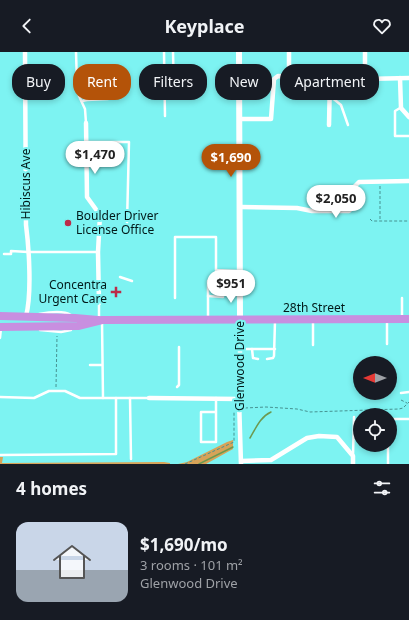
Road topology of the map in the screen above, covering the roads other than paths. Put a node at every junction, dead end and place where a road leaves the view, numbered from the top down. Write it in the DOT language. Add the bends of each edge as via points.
graph roads {
  1 [pos="26,52"];
  2 [pos="76,52"];
  3 [pos="164,52"];
  4 [pos="173,52"];
  5 [pos="239,52"];
  6 [pos="289,52"];
  7 [pos="365,52"];
  8 [pos="173,64"];
  9 [pos="289,64"];
  10 [pos="365,64"];
  11 [pos="280,76"];
  12 [pos="400,78"];
  13 [pos="409,78"];
  14 [pos="379,79"];
  15 [pos="87,100"];
  16 [pos="330,100"];
  17 [pos="335,100"];
  18 [pos="82,101"];
  19 [pos="401,108"];
  20 [pos="165,116"];
  21 [pos="409,117"];
  22 [pos="240,119"];
  23 [pos="86,123"];
  24 [pos="329,125"];
  25 [pos="348,125"];
  26 [pos="409,136"];
  27 [pos="87,142"];
  28 [pos="409,181"];
  29 [pos="240,207"];
  30 [pos="127,223"];
  31 [pos="28,252"];
  32 [pos="98,252"];
  33 [pos="4,254"];
  34 [pos="223,270"];
  35 [pos="240,271"];
  36 [pos="120,278"];
  37 [pos="132,281"];
  38 [pos="208,281"];
  39 [pos="208,296"];
  40 [pos="175,298"];
  41 [pos="402,298"];
  42 [pos="99,303"];
  43 [pos="0,316"];
  44 [pos="28,317"];
  45 [pos="387,319"];
  46 [pos="405,319"];
  47 [pos="101,320"];
  48 [pos="208,320"];
  49 [pos="240,320"];
  50 [pos="275,320"];
  51 [pos="313,320"];
  52 [pos="0,327"];
  53 [pos="0,338"];
  54 [pos="387,344"];
  55 [pos="314,345"];
  56 [pos="179,347"];
  57 [pos="240,348"];
  58 [pos="252,348"];
  59 [pos="274,348"];
  60 [pos="258,359"];
  61 [pos="267,360"];
  62 [pos="90,365"];
  63 [pos="102,365"];
  64 [pos="177,387"];
  65 [pos="409,392"];
  66 [pos="401,393"];
  67 [pos="0,397"];
  68 [pos="103,398"];
  69 [pos="116,398"];
  70 [pos="130,398"];
  71 [pos="149,398"];
  72 [pos="216,398"];
  73 [pos="239,398"];
  74 [pos="216,412"];
  75 [pos="409,419"];
  76 [pos="397,420"];
  77 [pos="353,452"];
  78 [pos="388,452"];
  79 [pos="0,455"];
  80 [pos="353,456"];
  81 [pos="130,459"];
  82 [pos="241,462"];
  83 [pos="271,462"];
  84 [pos="353,464"];
  85 [pos="388,464"];
  1 -- 31 [label="street, Hibiscus Ave"];
  2 -- 18 [label="lane" via="77,83"];
  3 -- 20 [label="lane"];
  4 -- 8 [label="lane"];
  5 -- 22 [label="street, Glenwood Drive"];
  6 -- 9 [label="street"];
  7 -- 10 [label="street"];
  11 -- 22 [label="street" via="274,79 271,119"];
  12 -- 13 [label="street"];
  12 -- 14 [label="street"];
  12 -- 19 [label="street"];
  15 -- 18 [label="lane"];
  16 -- 24 [label="street"];
  17 -- 25 [label="lane" via="341,105"];
  18 -- 23 [label="lane"];
  19 -- 21 [label="street"];
  19 -- 26 [label="lane" via="395,111 395,136"];
  22 -- 29 [label="street, Glenwood Drive"];
  23 -- 27 [label="street"];
  27 -- 30 [label="lane" via="128,142"];
  27 -- 32 [label="street" via="87,197 100,215"];
  28 -- 29 [label="street" via="359,182 355,184 353,207 349,211"];
  29 -- 35 [label="street, Glenwood Drive"];
  31 -- 32 [label="lane"];
  31 -- 33 [label="lane" via="11,251 11,254"];
  31 -- 44 [label="street, Hibiscus Ave"];
  32 -- 42 [label="street"];
  34 -- 35 [label="lane"];
  34 -- 39 [label="lane" via="223,296"];
  34 -- 40 [label="lane" via="216,270 216,237 175,237"];
  35 -- 49 [label="street, Glenwood Drive"];
  36 -- 37 [label="lane"];
  38 -- 39 [label="lane"];
  39 -- 48 [label="lane"];
  41 -- 46 [label="lane"];
  42 -- 47 [label="lane"];
  43 -- 44 [label="highway, 28th Street"];
  44 -- 47 [label="highway, 28th Street"];
  45 -- 46 [label="highway, 28th Street"];
  45 -- 51 [label="highway, 28th Street"];
  45 -- 54 [label="lane"];
  47 -- 48 [label="highway, 28th Street"];
  47 -- 52 [label="highway, 28th Street" via="78,326"];
  47 -- 63 [label="lane"];
  48 -- 49 [label="highway, 28th Street"];
  49 -- 50 [label="highway, 28th Street"];
  49 -- 57 [label="street, Glenwood Drive"];
  50 -- 51 [label="highway, 28th Street"];
  50 -- 59 [label="lane"];
  51 -- 55 [label="lane"];
  52 -- 53 [label="lane"];
  56 -- 64 [label="lane"];
  57 -- 58 [label="lane"];
  57 -- 73 [label="street, Glenwood Drive"];
  58 -- 59 [label="lane"];
  58 -- 60 [label="lane" via="253,358"];
  59 -- 61 [label="lane" via="274,357"];
  62 -- 63 [label="lane"];
  63 -- 68 [label="lane"];
  65 -- 66 [label="lane"];
  67 -- 68 [label="lane" via="34,398 49,391 65,391 80,398"];
  68 -- 69 [label="lane"];
  69 -- 70 [label="lane"];
  69 -- 79 [label="lane" via="116,454"];
  70 -- 71 [label="lane"];
  70 -- 81 [label="lane"];
  71 -- 72 [label="street"];
  72 -- 73 [label="street"];
  72 -- 74 [label="lane"];
  73 -- 82 [label="street, Glenwood Drive"];
  74 -- 74 [label="lane" via="216,442 201,442 201,412"];
  75 -- 76 [label="lane"];
  77 -- 80 [label="lane"];
  78 -- 85 [label="lane"];
  80 -- 83 [label="street" via="336,438 319,436 307,438"];
  80 -- 84 [label="street"];
  82 -- 83 [label="street"];
}
